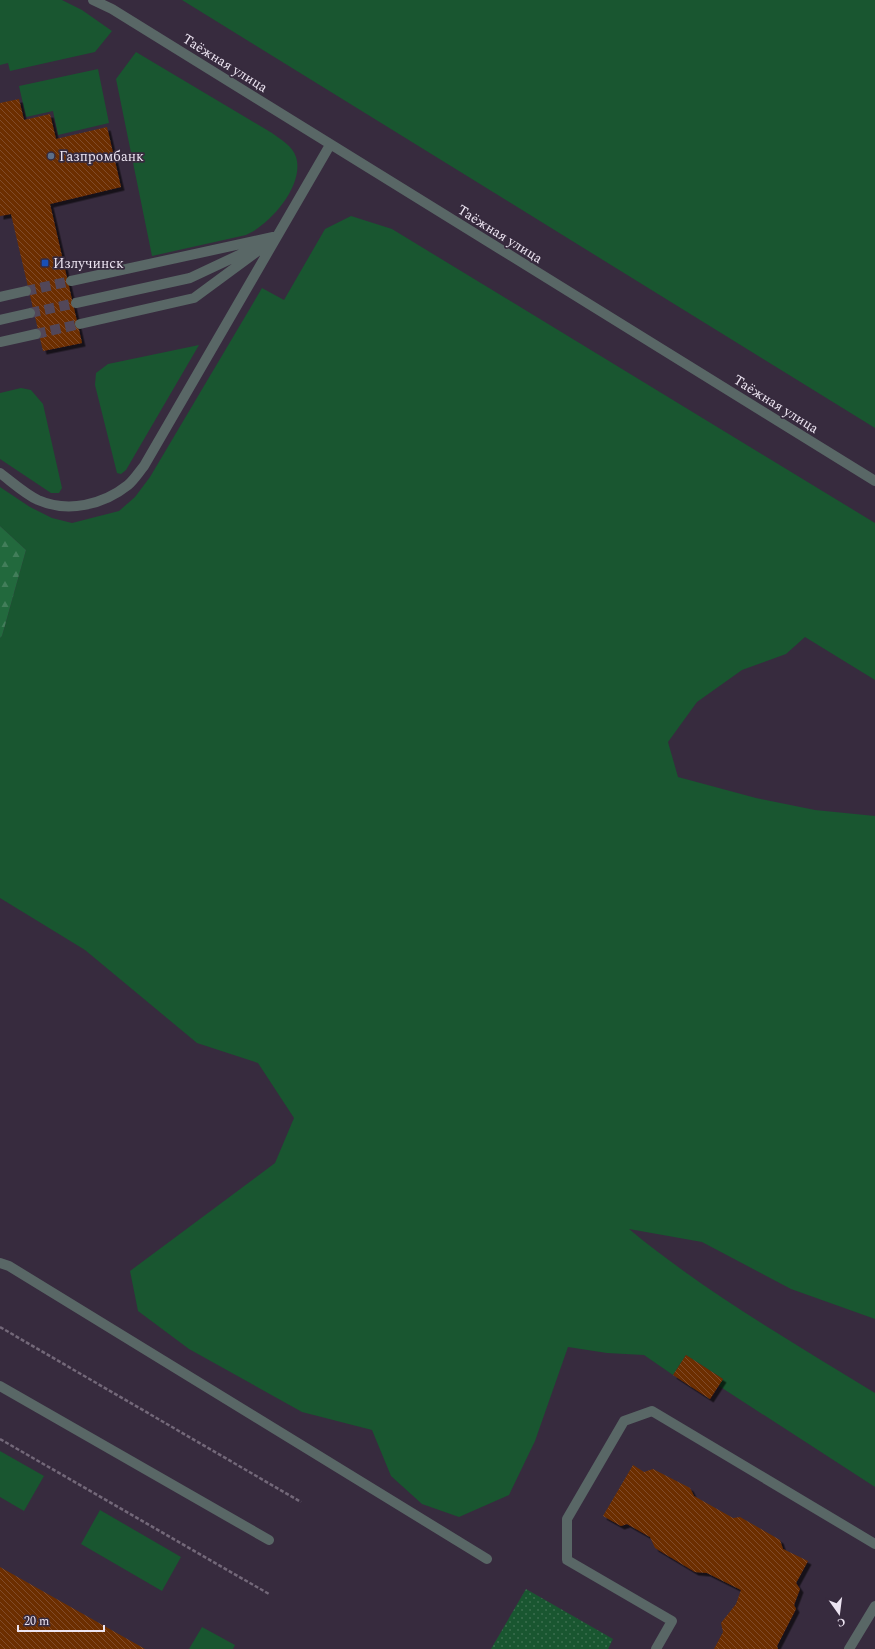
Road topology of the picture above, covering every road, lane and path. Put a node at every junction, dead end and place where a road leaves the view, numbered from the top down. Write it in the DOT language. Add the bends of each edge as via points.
graph roads {
  1 [pos="93,0"];
  2 [pos="101,0"];
  3 [pos="112,9"];
  4 [pos="330,145"];
  5 [pos="277,236"];
  6 [pos="71,281"];
  7 [pos="26,291"];
  8 [pos="0,297"];
  9 [pos="76,303"];
  10 [pos="30,314"];
  11 [pos="0,320"];
  12 [pos="80,324"];
  13 [pos="36,334"];
  14 [pos="0,342"];
  15 [pos="0,473"];
  16 [pos="875,482"];
  17 [pos="0,1263"];
  18 [pos="0,1327"];
  19 [pos="0,1386"];
  20 [pos="0,1439"];
  21 [pos="301,1502"];
  22 [pos="269,1540"];
  23 [pos="875,1544"];
  24 [pos="487,1559"];
  25 [pos="268,1594"];
  26 [pos="875,1606"];
  27 [pos="656,1649"];
  28 [pos="849,1649"];
  1 -- 3 [label="street"];
  2 -- 3 [label="street"];
  3 -- 4 [label="street, Таёжная улица"];
  4 -- 5 [label="street"];
  4 -- 16 [label="street, Таёжная улица"];
  5 -- 6 [label="street"];
  5 -- 9 [label="street" via="190,278"];
  5 -- 12 [label="street" via="194,298"];
  5 -- 15 [label="street" via="144,466 129,484 106,499 87,505 62,506 38,500"];
  7 -- 8 [label="street"];
  10 -- 11 [label="street"];
  13 -- 14 [label="street"];
  17 -- 24 [label="street" via="9,1266"];
  18 -- 21 [label="path"];
  19 -- 22 [label="street"];
  20 -- 25 [label="path"];
  23 -- 27 [label="street" via="652,1411 624,1421 567,1520 567,1560 672,1621"];
  26 -- 28 [label="street"];
}
